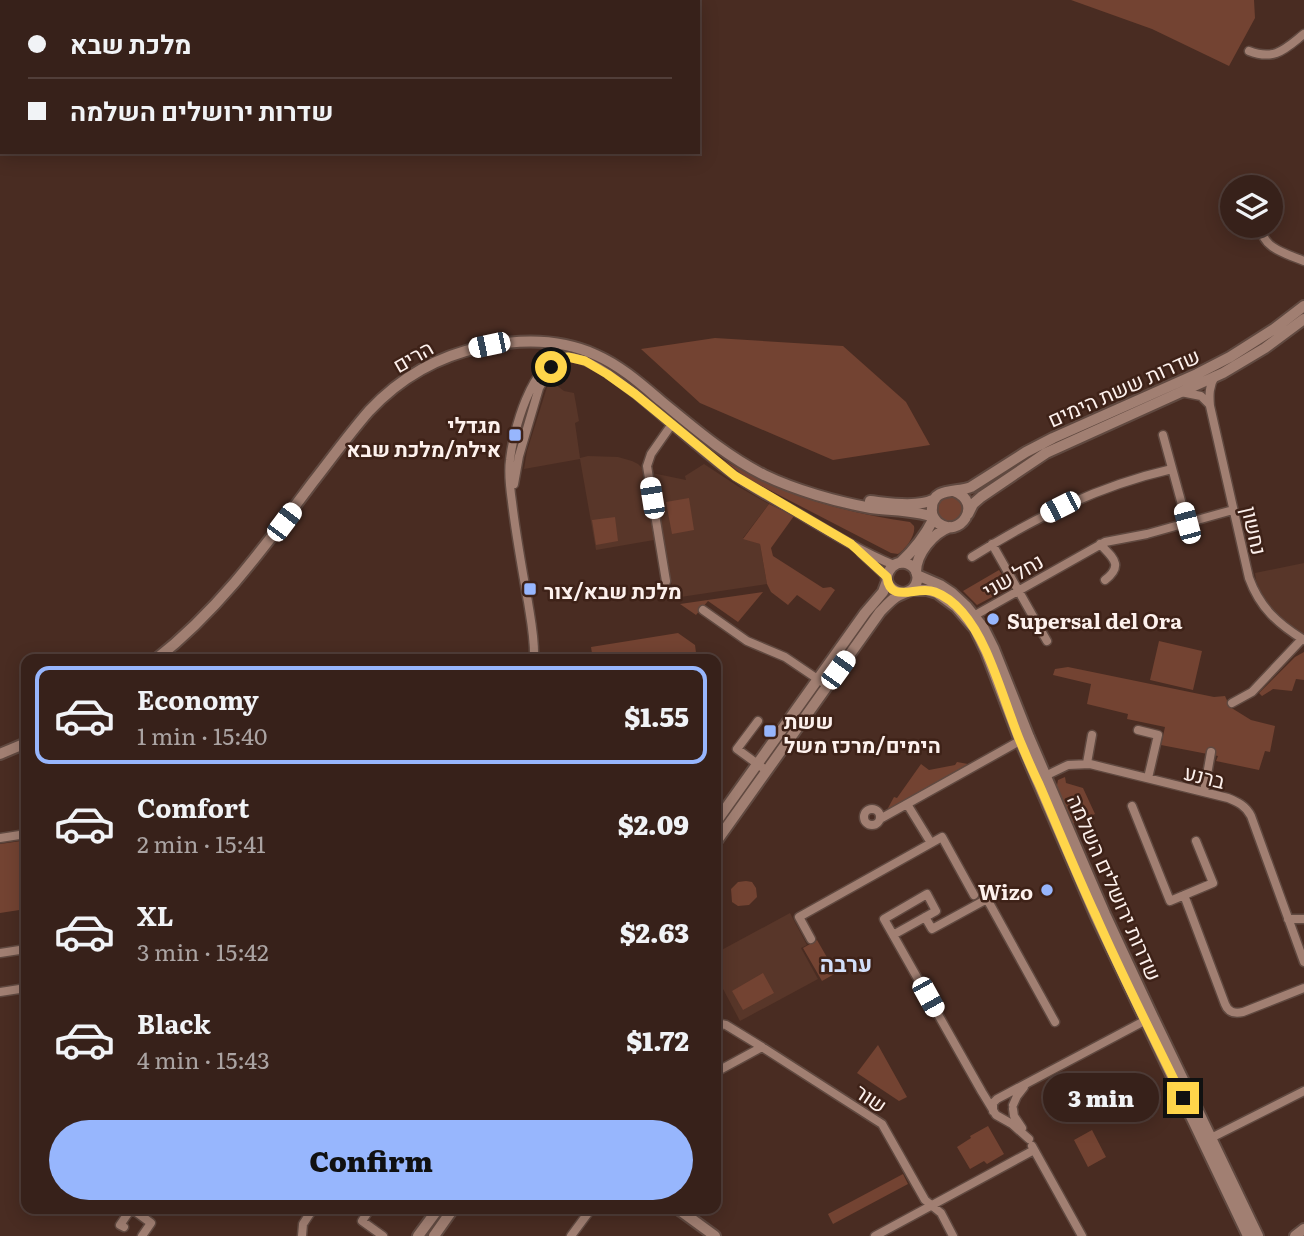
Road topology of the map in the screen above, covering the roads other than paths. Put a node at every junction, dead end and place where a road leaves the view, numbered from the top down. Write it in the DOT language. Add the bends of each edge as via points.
graph roads {
  1 [pos="1304,34"];
  2 [pos="1249,51"];
  3 [pos="1264,238"];
  4 [pos="1304,261"];
  5 [pos="1304,306"];
  6 [pos="1304,320"];
  7 [pos="1215,376"];
  8 [pos="1181,392"];
  9 [pos="1210,406"];
  10 [pos="672,424"];
  11 [pos="1163,435"];
  12 [pos="1172,469"];
  13 [pos="808,491"];
  14 [pos="954,491"];
  15 [pos="934,499"];
  16 [pos="1233,510"];
  17 [pos="904,512"];
  18 [pos="968,514"];
  19 [pos="934,517"];
  20 [pos="1187,523"];
  21 [pos="950,527"];
  22 [pos="921,538"];
  23 [pos="851,544"];
  24 [pos="992,544"];
  25 [pos="1100,544"];
  26 [pos="972,557"];
  27 [pos="897,564"];
  28 [pos="917,573"];
  29 [pos="887,579"];
  30 [pos="1105,580"];
  31 [pos="666,581"];
  32 [pos="1018,590"];
  33 [pos="907,592"];
  34 [pos="703,610"];
  35 [pos="971,618"];
  36 [pos="1303,639"];
  37 [pos="1046,641"];
  38 [pos="162,654"];
  39 [pos="534,654"];
  40 [pos="822,683"];
  41 [pos="1232,703"];
  42 [pos="758,721"];
  43 [pos="1138,730"];
  44 [pos="1092,735"];
  45 [pos="1024,739"];
  46 [pos="21,745"];
  47 [pos="1211,752"];
  48 [pos="0,754"];
  49 [pos="1087,763"];
  50 [pos="762,768"];
  51 [pos="1041,778"];
  52 [pos="1148,778"];
  53 [pos="1203,792"];
  54 [pos="907,804"];
  55 [pos="1132,806"];
  56 [pos="721,816"];
  57 [pos="880,819"];
  58 [pos="721,834"];
  59 [pos="21,835"];
  60 [pos="0,838"];
  61 [pos="1196,841"];
  62 [pos="931,843"];
  63 [pos="974,895"];
  64 [pos="1184,895"];
  65 [pos="925,917"];
  66 [pos="1288,919"];
  67 [pos="1304,919"];
  68 [pos="893,935"];
  69 [pos="811,939"];
  70 [pos="1301,948"];
  71 [pos="21,950"];
  72 [pos="0,953"];
  73 [pos="1304,962"];
  74 [pos="1304,988"];
  75 [pos="21,989"];
  76 [pos="0,992"];
  77 [pos="1149,1018"];
  78 [pos="1055,1022"];
  79 [pos="721,1024"];
  80 [pos="762,1047"];
  81 [pos="721,1069"];
  82 [pos="1028,1082"];
  83 [pos="1304,1091"];
  84 [pos="982,1092"];
  85 [pos="999,1098"];
  86 [pos="1013,1107"];
  87 [pos="997,1114"];
  88 [pos="1029,1139"];
  89 [pos="1207,1140"];
  90 [pos="1034,1150"];
  91 [pos="932,1205"];
  92 [pos="128,1214"];
  93 [pos="139,1214"];
  94 [pos="310,1214"];
  95 [pos="367,1214"];
  96 [pos="434,1214"];
  97 [pos="449,1214"];
  98 [pos="587,1214"];
  99 [pos="685,1214"];
  100 [pos="304,1222"];
  101 [pos="124,1227"];
  102 [pos="1304,1229"];
  103 [pos="142,1236"];
  104 [pos="302,1236"];
  105 [pos="307,1236"];
  106 [pos="383,1236"];
  107 [pos="418,1236"];
  108 [pos="434,1236"];
  109 [pos="571,1236"];
  110 [pos="715,1236"];
  111 [pos="875,1236"];
  112 [pos="953,1236"];
  113 [pos="1082,1236"];
  114 [pos="1248,1236"];
  115 [pos="1258,1236"];
  116 [pos="1295,1236"];
  1 -- 2 [label="street" via="1275,54"];
  3 -- 4 [label="street"];
  5 -- 14 [label="main road, שדרות ששת הימים" via="1219,363 1053,438 974,485"];
  6 -- 7 [label="main road, שדרות ששת הימים"];
  7 -- 8 [label="main road, שדרות ששת הימים"];
  7 -- 9 [label="street, נחשון"];
  8 -- 9 [label="street" via="1201,396"];
  8 -- 18 [label="main road, שדרות ששת הימים" via="1040,456 978,499"];
  9 -- 16 [label="street, נחשון"];
  10 -- 23 [label="street" via="735,476"];
  10 -- 31 [label="street" via="651,454 647,469"];
  10 -- 39 [label="street" via="595,366 561,358 548,371 517,462 512,503"];
  11 -- 12 [label="street"];
  12 -- 20 [label="street"];
  12 -- 24 [label="street" via="1080,498"];
  13 -- 15 [label="main road, הרים" via="890,503"];
  13 -- 17 [label="main road, הרים"];
  13 -- 38 [label="main road, הרים" via="738,460 633,377 595,354 547,342 472,349 426,367 384,396 232,588"];
  14 -- 15 [label="main road"];
  14 -- 18 [label="main road" via="965,499"];
  15 -- 19 [label="main road"];
  16 -- 20 [label="street, נחל שני"];
  16 -- 36 [label="street, נחשון" via="1257,597 1274,619"];
  17 -- 19 [label="main road, הרים"];
  17 -- 22 [label="main road" via="919,520"];
  18 -- 21 [label="main road"];
  19 -- 21 [label="main road"];
  19 -- 22 [label="main road"];
  20 -- 25 [label="street, נחל שני"];
  21 -- 28 [label="main road" via="920,555"];
  22 -- 27 [label="main road"];
  23 -- 27 [label="street"];
  23 -- 29 [label="street"];
  24 -- 26 [label="street"];
  24 -- 32 [label="street"];
  25 -- 30 [label="street" via="1116,566"];
  25 -- 32 [label="street, נחל שני"];
  27 -- 28 [label="main road" via="911,565"];
  27 -- 29 [label="main road"];
  28 -- 33 [label="main road" via="916,584"];
  28 -- 35 [label="main road, שדרות ירושלים השלמה" via="952,593"];
  29 -- 33 [label="main road" via="894,590"];
  29 -- 40 [label="main road"];
  32 -- 35 [label="street, נחל שני"];
  32 -- 37 [label="street"];
  33 -- 35 [label="main road, שדרות ירושלים השלמה" via="937,593"];
  33 -- 40 [label="main road" via="880,612"];
  34 -- 40 [label="street"];
  35 -- 45 [label="main road, שדרות ירושלים השלמה"];
  36 -- 41 [label="street" via="1252,692"];
  40 -- 50 [label="main road"];
  42 -- 50 [label="street" via="737,748"];
  43 -- 52 [label="street" via="1157,735"];
  44 -- 49 [label="street"];
  45 -- 51 [label="main road, שדרות ירושלים השלמה"];
  45 -- 54 [label="street"];
  46 -- 48 [label="main road"];
  47 -- 53 [label="street"];
  49 -- 51 [label="street, ברנע" via="1068,765"];
  49 -- 52 [label="street, ברנע"];
  50 -- 56 [label="main road"];
  50 -- 58 [label="main road"];
  51 -- 77 [label="main road, שדרות ירושלים השלמה"];
  52 -- 53 [label="street, ברנע"];
  53 -- 66 [label="street, ברנע" via="1247,809"];
  54 -- 57 [label="street"];
  54 -- 62 [label="street"];
  55 -- 64 [label="street" via="1170,901"];
  59 -- 60 [label="street"];
  61 -- 64 [label="street" via="1213,883"];
  62 -- 63 [label="street" via="942,837"];
  62 -- 69 [label="street" via="799,917"];
  64 -- 74 [label="street" via="1224,1004 1231,1012"];
  65 -- 68 [label="street"];
  65 -- 68 [label="street" via="936,911 927,894 884,919"];
  65 -- 78 [label="street" via="932,929 987,899"];
  66 -- 67 [label="street"];
  66 -- 70 [label="street, ברנע"];
  68 -- 84 [label="street"];
  70 -- 73 [label="street, ברנע"];
  71 -- 72 [label="street"];
  75 -- 76 [label="street"];
  77 -- 82 [label="street"];
  77 -- 89 [label="main road, שדרות ירושלים השלמה"];
  79 -- 80 [label="street, שור"];
  80 -- 81 [label="street"];
  80 -- 91 [label="street, שור" via="881,1123"];
  82 -- 85 [label="street"];
  82 -- 86 [label="street"];
  83 -- 89 [label="street"];
  84 -- 85 [label="street"];
  84 -- 87 [label="street"];
  85 -- 86 [label="street" via="1009,1099"];
  85 -- 87 [label="street" via="993,1103"];
  86 -- 87 [label="street" via="1007,1117"];
  86 -- 88 [label="street"];
  87 -- 88 [label="street"];
  88 -- 90 [label="street"];
  89 -- 114 [label="main road, שדרות ירושלים השלמה"];
  89 -- 115 [label="main road, שדרות ירושלים השלמה"];
  90 -- 91 [label="street"];
  90 -- 113 [label="street"];
  91 -- 111 [label="street"];
  91 -- 112 [label="street, שור"];
  92 -- 101 [label="street" via="120,1225"];
  93 -- 103 [label="street" via="151,1223"];
  94 -- 100 [label="street"];
  95 -- 106 [label="street" via="362,1221"];
  96 -- 107 [label="main road"];
  97 -- 108 [label="main road"];
  98 -- 109 [label="street"];
  99 -- 110 [label="main road"];
  100 -- 104 [label="street"];
  100 -- 105 [label="street"];
  102 -- 116 [label="main road"];
}
